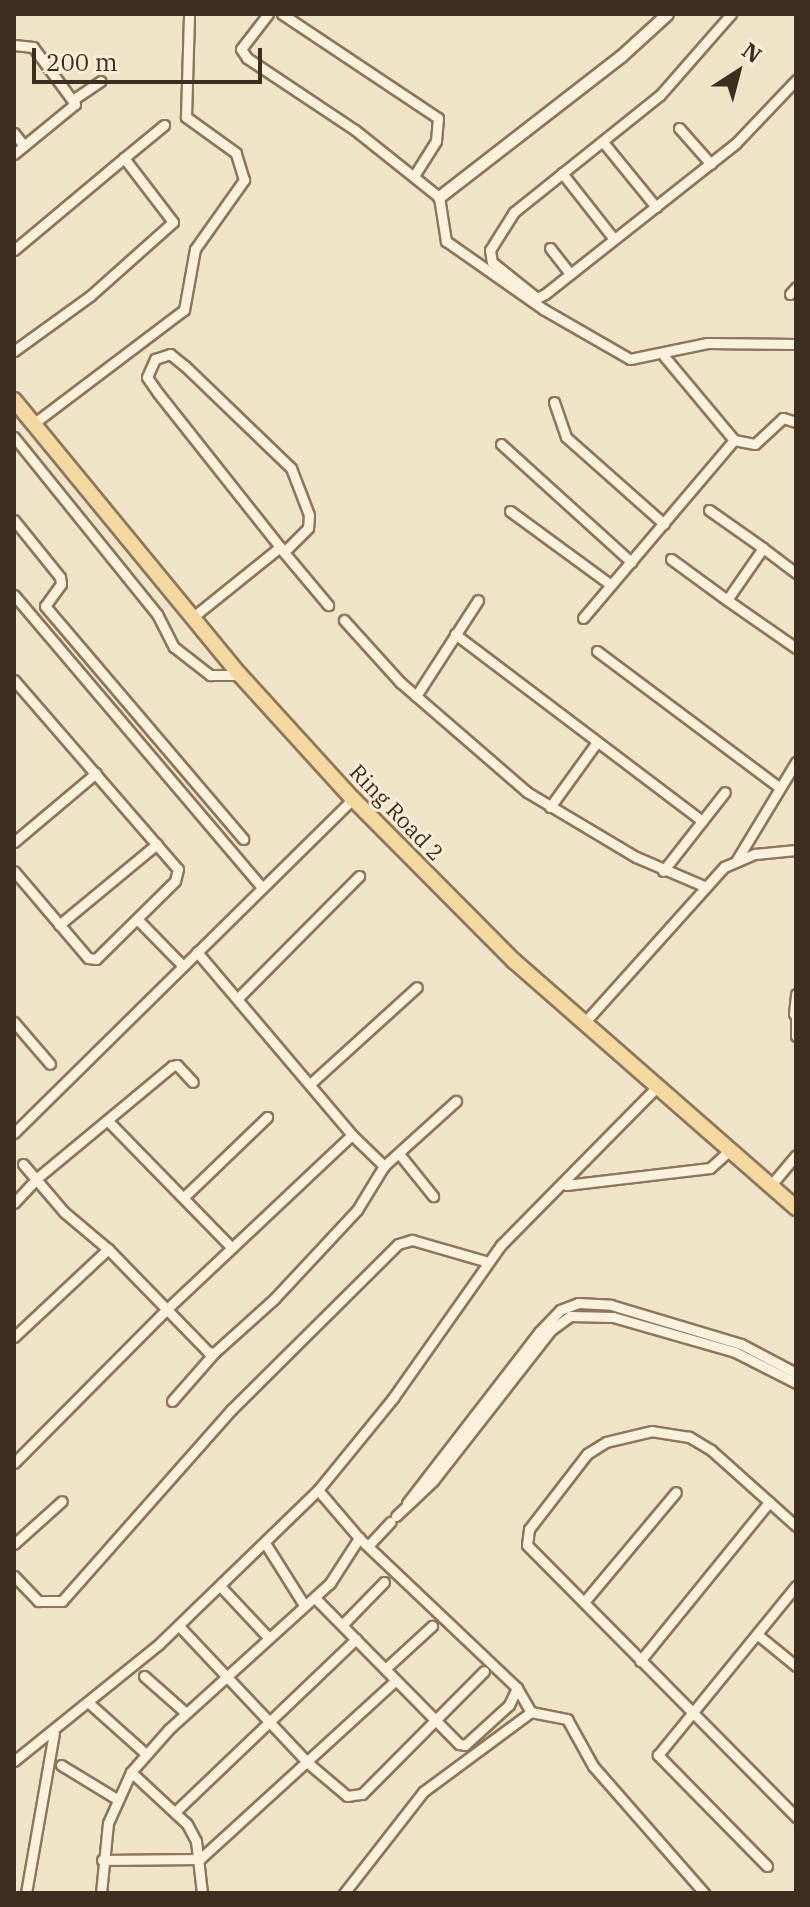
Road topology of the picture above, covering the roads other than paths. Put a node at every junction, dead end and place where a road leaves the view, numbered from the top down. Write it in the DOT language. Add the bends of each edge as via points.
graph roads {
  1 [pos="189,14"];
  2 [pos="268,14"];
  3 [pos="282,14"];
  4 [pos="667,14"];
  5 [pos="731,14"];
  6 [pos="14,45"];
  7 [pos="796,80"];
  8 [pos="101,81"];
  9 [pos="74,99"];
  10 [pos="164,125"];
  11 [pos="679,128"];
  12 [pos="14,133"];
  13 [pos="603,142"];
  14 [pos="24,146"];
  15 [pos="14,154"];
  16 [pos="124,158"];
  17 [pos="711,164"];
  18 [pos="562,173"];
  19 [pos="414,176"];
  20 [pos="439,197"];
  21 [pos="656,207"];
  22 [pos="614,239"];
  23 [pos="550,248"];
  24 [pos="14,250"];
  25 [pos="570,274"];
  26 [pos="796,344"];
  27 [pos="14,351"];
  28 [pos="664,356"];
  29 [pos="14,400"];
  30 [pos="554,402"];
  31 [pos="796,422"];
  32 [pos="33,424"];
  33 [pos="14,437"];
  34 [pos="734,440"];
  35 [pos="501,444"];
  36 [pos="709,510"];
  37 [pos="510,511"];
  38 [pos="14,520"];
  39 [pos="664,524"];
  40 [pos="763,548"];
  41 [pos="282,550"];
  42 [pos="671,559"];
  43 [pos="631,562"];
  44 [pos="796,573"];
  45 [pos="611,585"];
  46 [pos="14,595"];
  47 [pos="478,600"];
  48 [pos="727,600"];
  49 [pos="328,605"];
  50 [pos="193,617"];
  51 [pos="583,618"];
  52 [pos="344,620"];
  53 [pos="455,634"];
  54 [pos="796,648"];
  55 [pos="597,651"];
  56 [pos="240,675"];
  57 [pos="14,680"];
  58 [pos="416,696"];
  59 [pos="597,742"];
  60 [pos="796,762"];
  61 [pos="96,773"];
  62 [pos="779,787"];
  63 [pos="725,792"];
  64 [pos="353,799"];
  65 [pos="550,807"];
  66 [pos="702,821"];
  67 [pos="243,839"];
  68 [pos="14,842"];
  69 [pos="157,844"];
  70 [pos="796,850"];
  71 [pos="736,861"];
  72 [pos="14,871"];
  73 [pos="663,871"];
  74 [pos="359,876"];
  75 [pos="261,886"];
  76 [pos="706,887"];
  77 [pos="137,919"];
  78 [pos="59,925"];
  79 [pos="197,952"];
  80 [pos="183,966"];
  81 [pos="417,987"];
  82 [pos="796,994"];
  83 [pos="238,998"];
  84 [pos="795,1013"];
  85 [pos="14,1022"];
  86 [pos="584,1023"];
  87 [pos="796,1036"];
  88 [pos="50,1064"];
  89 [pos="193,1082"];
  90 [pos="310,1084"];
  91 [pos="658,1086"];
  92 [pos="456,1101"];
  93 [pos="267,1117"];
  94 [pos="108,1121"];
  95 [pos="14,1133"];
  96 [pos="352,1135"];
  97 [pos="728,1152"];
  98 [pos="400,1155"];
  99 [pos="796,1155"];
  100 [pos="23,1164"];
  101 [pos="384,1166"];
  102 [pos="36,1179"];
  103 [pos="566,1185"];
  104 [pos="771,1185"];
  105 [pos="185,1196"];
  106 [pos="433,1196"];
  107 [pos="14,1203"];
  108 [pos="796,1208"];
  109 [pos="232,1248"];
  110 [pos="108,1249"];
  111 [pos="488,1262"];
  112 [pos="166,1310"];
  113 [pos="14,1337"];
  114 [pos="214,1353"];
  115 [pos="796,1373"];
  116 [pos="796,1383"];
  117 [pos="502,1385"];
  118 [pos="172,1401"];
  119 [pos="14,1463"];
  120 [pos="318,1490"];
  121 [pos="676,1492"];
  122 [pos="62,1501"];
  123 [pos="769,1502"];
  124 [pos="796,1526"];
  125 [pos="359,1538"];
  126 [pos="265,1543"];
  127 [pos="14,1544"];
  128 [pos="368,1546"];
  129 [pos="14,1576"];
  130 [pos="384,1582"];
  131 [pos="796,1586"];
  132 [pos="221,1587"];
  133 [pos="315,1598"];
  134 [pos="584,1602"];
  135 [pos="304,1605"];
  136 [pos="342,1625"];
  137 [pos="179,1626"];
  138 [pos="432,1626"];
  139 [pos="758,1635"];
  140 [pos="268,1637"];
  141 [pos="356,1639"];
  142 [pos="640,1661"];
  143 [pos="796,1666"];
  144 [pos="385,1669"];
  145 [pos="484,1671"];
  146 [pos="144,1676"];
  147 [pos="227,1676"];
  148 [pos="396,1680"];
  149 [pos="517,1688"];
  150 [pos="89,1703"];
  151 [pos="531,1712"];
  152 [pos="693,1712"];
  153 [pos="186,1713"];
  154 [pos="267,1721"];
  155 [pos="436,1722"];
  156 [pos="54,1733"];
  157 [pos="145,1753"];
  158 [pos="14,1761"];
  159 [pos="308,1763"];
  160 [pos="61,1765"];
  161 [pos="131,1772"];
  162 [pos="117,1799"];
  163 [pos="176,1811"];
  164 [pos="796,1817"];
  165 [pos="200,1859"];
  166 [pos="102,1860"];
  167 [pos="767,1866"];
  168 [pos="26,1893"];
  169 [pos="101,1893"];
  170 [pos="202,1893"];
  171 [pos="344,1893"];
  172 [pos="704,1893"];
  1 -- 32 [label="street" via="186,117 236,153 244,180 195,249 184,310"];
  2 -- 19 [label="street" via="241,49 247,58"];
  3 -- 19 [label="street" via="438,118 436,141"];
  4 -- 20 [label="street"];
  5 -- 13 [label="street" via="677,78"];
  6 -- 9 [label="street" via="33,47"];
  7 -- 17 [label="street"];
  8 -- 9 [label="street"];
  9 -- 14 [label="street" via="70,110"];
  10 -- 16 [label="street"];
  11 -- 17 [label="street"];
  12 -- 14 [label="street"];
  13 -- 18 [label="street"];
  13 -- 21 [label="street"];
  14 -- 15 [label="street"];
  16 -- 24 [label="street"];
  16 -- 27 [label="street" via="173,222 90,296"];
  17 -- 21 [label="street"];
  18 -- 22 [label="street"];
  18 -- 25 [label="street" via="514,212 490,250 492,262 537,298"];
  19 -- 20 [label="street"];
  20 -- 28 [label="street" via="446,241 494,278 621,357"];
  21 -- 22 [label="street"];
  22 -- 25 [label="street"];
  23 -- 25 [label="street"];
  26 -- 28 [label="street" via="707,343"];
  28 -- 34 [label="street"];
  29 -- 32 [label="main road, Ring Road 2"];
  30 -- 39 [label="street" via="566,437"];
  31 -- 34 [label="street" via="783,418 755,444"];
  32 -- 50 [label="main road, Ring Road 2"];
  33 -- 56 [label="street" via="157,614 174,647 210,675"];
  34 -- 39 [label="street"];
  35 -- 43 [label="street"];
  36 -- 40 [label="street"];
  37 -- 45 [label="street"];
  38 -- 67 [label="street" via="60,577 61,584 45,606"];
  39 -- 43 [label="street"];
  40 -- 44 [label="street"];
  40 -- 48 [label="street"];
  41 -- 41 [label="street" via="308,528 309,515 291,468 185,366 170,354 155,359 147,377"];
  41 -- 49 [label="street"];
  41 -- 50 [label="street"];
  42 -- 48 [label="street"];
  43 -- 45 [label="street"];
  45 -- 51 [label="street"];
  46 -- 75 [label="street"];
  47 -- 53 [label="street"];
  48 -- 54 [label="street"];
  50 -- 56 [label="main road, Ring Road 2"];
  52 -- 58 [label="street"];
  53 -- 58 [label="street"];
  53 -- 59 [label="street"];
  55 -- 62 [label="street"];
  56 -- 64 [label="main road, Ring Road 2"];
  57 -- 61 [label="street"];
  58 -- 65 [label="street"];
  59 -- 65 [label="street"];
  59 -- 66 [label="street"];
  60 -- 62 [label="street"];
  61 -- 68 [label="street"];
  61 -- 69 [label="street"];
  62 -- 71 [label="street"];
  63 -- 66 [label="street"];
  64 -- 75 [label="street"];
  64 -- 86 [label="main road, Ring Road 2" via="514,961"];
  65 -- 73 [label="street"];
  66 -- 73 [label="street"];
  69 -- 77 [label="street" via="178,875"];
  69 -- 78 [label="street"];
  70 -- 71 [label="street"];
  71 -- 76 [label="street"];
  72 -- 78 [label="street"];
  73 -- 76 [label="street"];
  74 -- 83 [label="street"];
  75 -- 79 [label="street"];
  76 -- 86 [label="street"];
  77 -- 78 [label="street" via="96,959 88,958"];
  77 -- 80 [label="street"];
  79 -- 80 [label="street"];
  79 -- 83 [label="street"];
  80 -- 95 [label="street"];
  81 -- 90 [label="street"];
  82 -- 84 [label="street"];
  83 -- 90 [label="street"];
  84 -- 87 [label="street"];
  85 -- 88 [label="street"];
  86 -- 91 [label="main road, Ring Road 2"];
  89 -- 94 [label="street" via="175,1064"];
  90 -- 96 [label="street"];
  91 -- 97 [label="main road, Ring Road 2"];
  91 -- 103 [label="street"];
  92 -- 98 [label="street"];
  93 -- 105 [label="street"];
  94 -- 102 [label="street"];
  94 -- 105 [label="street"];
  96 -- 101 [label="street"];
  96 -- 109 [label="street"];
  97 -- 103 [label="street" via="710,1168"];
  97 -- 104 [label="main road, Ring Road 2"];
  98 -- 101 [label="street"];
  98 -- 106 [label="street"];
  99 -- 104 [label="street"];
  100 -- 102 [label="street"];
  101 -- 114 [label="street" via="357,1210"];
  102 -- 107 [label="street"];
  102 -- 110 [label="street" via="64,1212"];
  103 -- 111 [label="street" via="533,1210"];
  104 -- 108 [label="main road, Ring Road 2"];
  105 -- 109 [label="street"];
  109 -- 112 [label="street"];
  110 -- 112 [label="street"];
  110 -- 113 [label="street"];
  111 -- 120 [label="street" via="393,1398"];
  111 -- 129 [label="street" via="412,1240 398,1244 231,1410 62,1601 38,1601"];
  112 -- 114 [label="street"];
  112 -- 119 [label="street"];
  114 -- 118 [label="street"];
  115 -- 117 [label="street" via="741,1344 593,1303 560,1310"];
  116 -- 117 [label="street" via="735,1352 593,1313 570,1316 551,1330"];
  117 -- 128 [label="street"];
  120 -- 125 [label="street"];
  120 -- 126 [label="street"];
  121 -- 134 [label="street"];
  122 -- 127 [label="street"];
  123 -- 124 [label="street"];
  123 -- 134 [label="street" via="689,1437 652,1431 606,1442 587,1454 528,1538 532,1552"];
  123 -- 142 [label="street"];
  125 -- 128 [label="street"];
  125 -- 133 [label="street"];
  126 -- 132 [label="street"];
  126 -- 135 [label="street"];
  128 -- 149 [label="street"];
  130 -- 136 [label="street"];
  131 -- 139 [label="street"];
  132 -- 137 [label="street"];
  132 -- 140 [label="street"];
  133 -- 135 [label="street"];
  133 -- 136 [label="street"];
  134 -- 142 [label="street"];
  135 -- 140 [label="street"];
  136 -- 141 [label="street"];
  137 -- 147 [label="street"];
  137 -- 150 [label="street"];
  138 -- 144 [label="street"];
  139 -- 143 [label="street"];
  139 -- 152 [label="street"];
  140 -- 147 [label="street"];
  141 -- 144 [label="street"];
  141 -- 154 [label="street"];
  142 -- 152 [label="street"];
  144 -- 148 [label="street"];
  145 -- 155 [label="street"];
  146 -- 153 [label="street"];
  147 -- 153 [label="street"];
  147 -- 154 [label="street"];
  148 -- 155 [label="street"];
  148 -- 159 [label="street"];
  149 -- 151 [label="street"];
  149 -- 155 [label="street" via="509,1705 465,1745"];
  150 -- 156 [label="street"];
  150 -- 157 [label="street"];
  151 -- 171 [label="street" via="423,1792"];
  151 -- 172 [label="street" via="567,1719 593,1766"];
  152 -- 164 [label="street"];
  152 -- 167 [label="street" via="665,1743 659,1759"];
  153 -- 157 [label="street"];
  154 -- 159 [label="street"];
  154 -- 163 [label="street"];
  155 -- 159 [label="street" via="355,1797"];
  156 -- 158 [label="street"];
  156 -- 168 [label="street"];
  157 -- 161 [label="street"];
  159 -- 165 [label="street"];
  160 -- 162 [label="street"];
  161 -- 162 [label="street"];
  161 -- 163 [label="street"];
  162 -- 166 [label="street"];
  163 -- 165 [label="street" via="196,1841"];
  165 -- 166 [label="street"];
  165 -- 170 [label="street"];
  166 -- 169 [label="street"];
}
